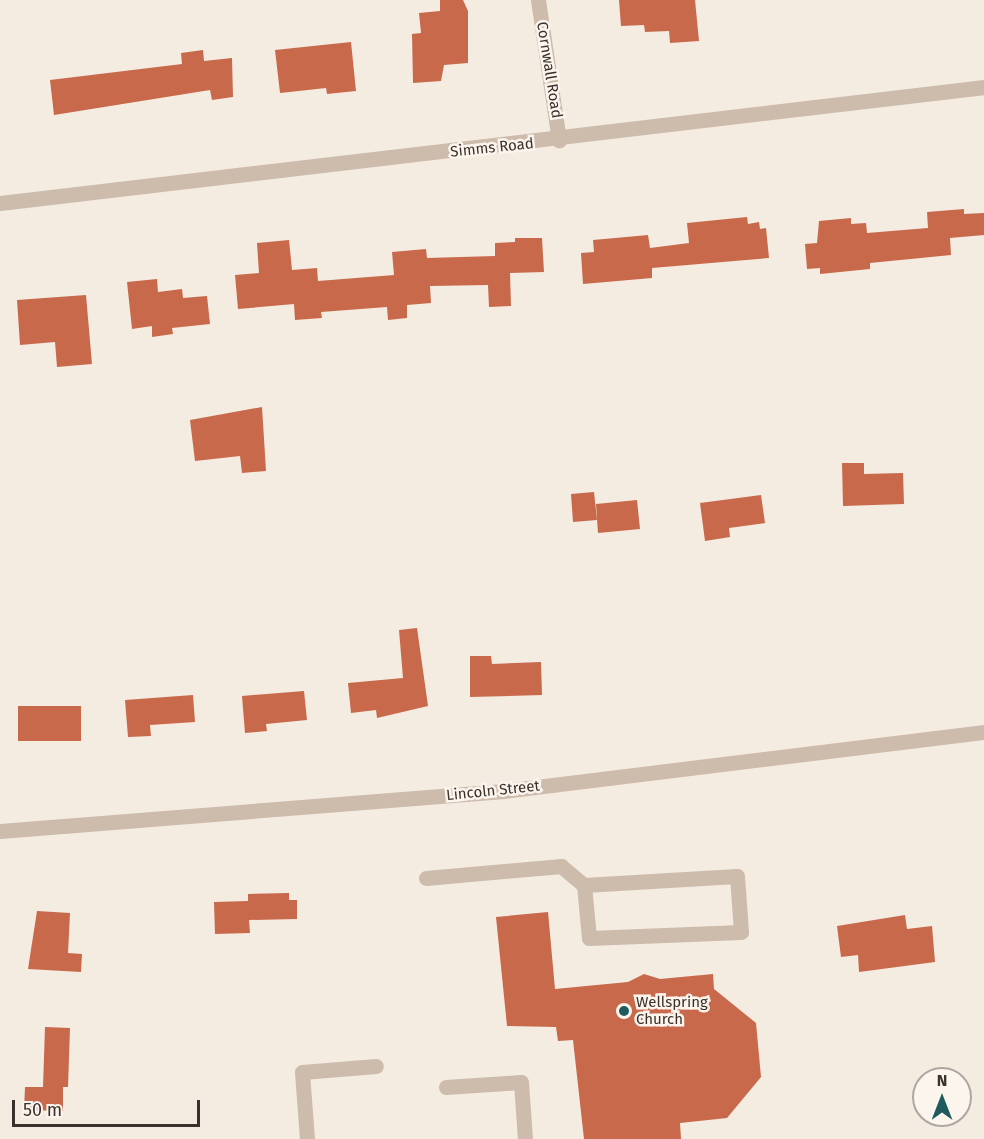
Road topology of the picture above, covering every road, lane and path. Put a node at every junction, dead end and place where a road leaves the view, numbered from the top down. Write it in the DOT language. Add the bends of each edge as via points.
graph roads {
  1 [pos="538,0"];
  2 [pos="984,87"];
  3 [pos="559,140"];
  4 [pos="0,203"];
  5 [pos="984,732"];
  6 [pos="0,831"];
  7 [pos="426,878"];
  8 [pos="584,885"];
  9 [pos="376,1066"];
  10 [pos="446,1086"];
  11 [pos="307,1139"];
  12 [pos="525,1139"];
  1 -- 3 [label="street, Cornwall Road"];
  2 -- 3 [label="street, Simms Road"];
  3 -- 4 [label="street, Simms Road"];
  5 -- 6 [label="street, Lincoln Street" via="503,791"];
  7 -- 8 [label="street" via="561,866"];
  8 -- 8 [label="street" via="589,938 741,932 737,876"];
  9 -- 11 [label="street" via="302,1072"];
  10 -- 12 [label="street" via="520,1082"];
}
